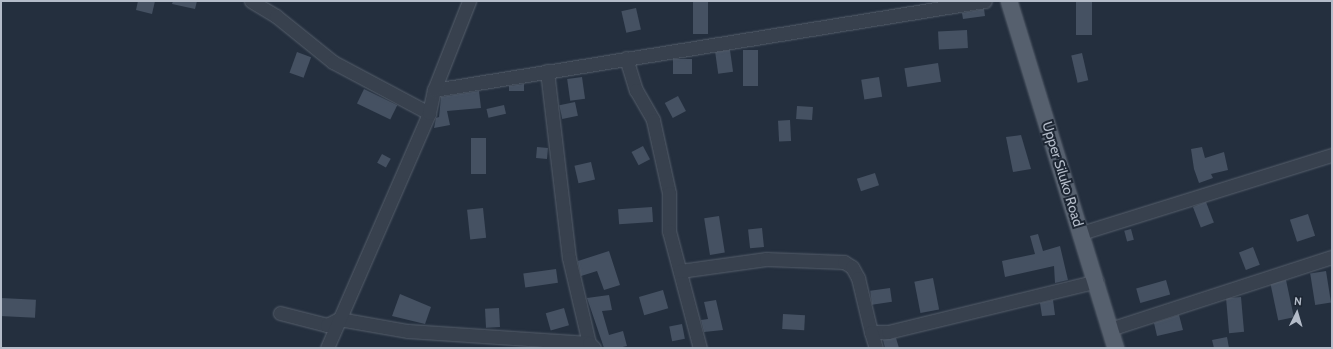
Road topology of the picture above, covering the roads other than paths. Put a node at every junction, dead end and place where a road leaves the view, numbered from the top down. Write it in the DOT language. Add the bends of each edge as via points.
graph roads {
  1 [pos="251,1"];
  2 [pos="469,1"];
  3 [pos="985,1"];
  4 [pos="1009,1"];
  5 [pos="626,58"];
  6 [pos="547,71"];
  7 [pos="434,90"];
  8 [pos="429,113"];
  9 [pos="1332,155"];
  10 [pos="1081,233"];
  11 [pos="1332,257"];
  12 [pos="680,271"];
  13 [pos="1097,281"];
  14 [pos="280,313"];
  15 [pos="339,319"];
  16 [pos="1110,329"];
  17 [pos="871,332"];
  18 [pos="591,346"];
  19 [pos="327,348"];
  20 [pos="700,348"];
  21 [pos="876,348"];
  22 [pos="1116,348"];
  1 -- 8 [label="street" via="276,16 333,62"];
  2 -- 7 [label="street"];
  3 -- 5 [label="street"];
  4 -- 10 [label="main road, Upper Siluko Road"];
  5 -- 6 [label="street"];
  5 -- 12 [label="street" via="636,90 653,120 669,193 669,231"];
  6 -- 7 [label="street"];
  6 -- 18 [label="street" via="569,258"];
  7 -- 8 [label="street"];
  8 -- 15 [label="street"];
  9 -- 10 [label="street"];
  10 -- 13 [label="main road, Upper Siluko Road"];
  11 -- 16 [label="street"];
  12 -- 17 [label="street" via="766,259 844,262 852,267 858,278"];
  12 -- 20 [label="street"];
  13 -- 16 [label="main road, Upper Siluko Road"];
  13 -- 17 [label="street" via="888,332"];
  14 -- 15 [label="street" via="327,325"];
  15 -- 18 [label="street" via="416,331"];
  15 -- 19 [label="street"];
  16 -- 22 [label="main road, Upper Siluko Road"];
  17 -- 21 [label="street"];
}
